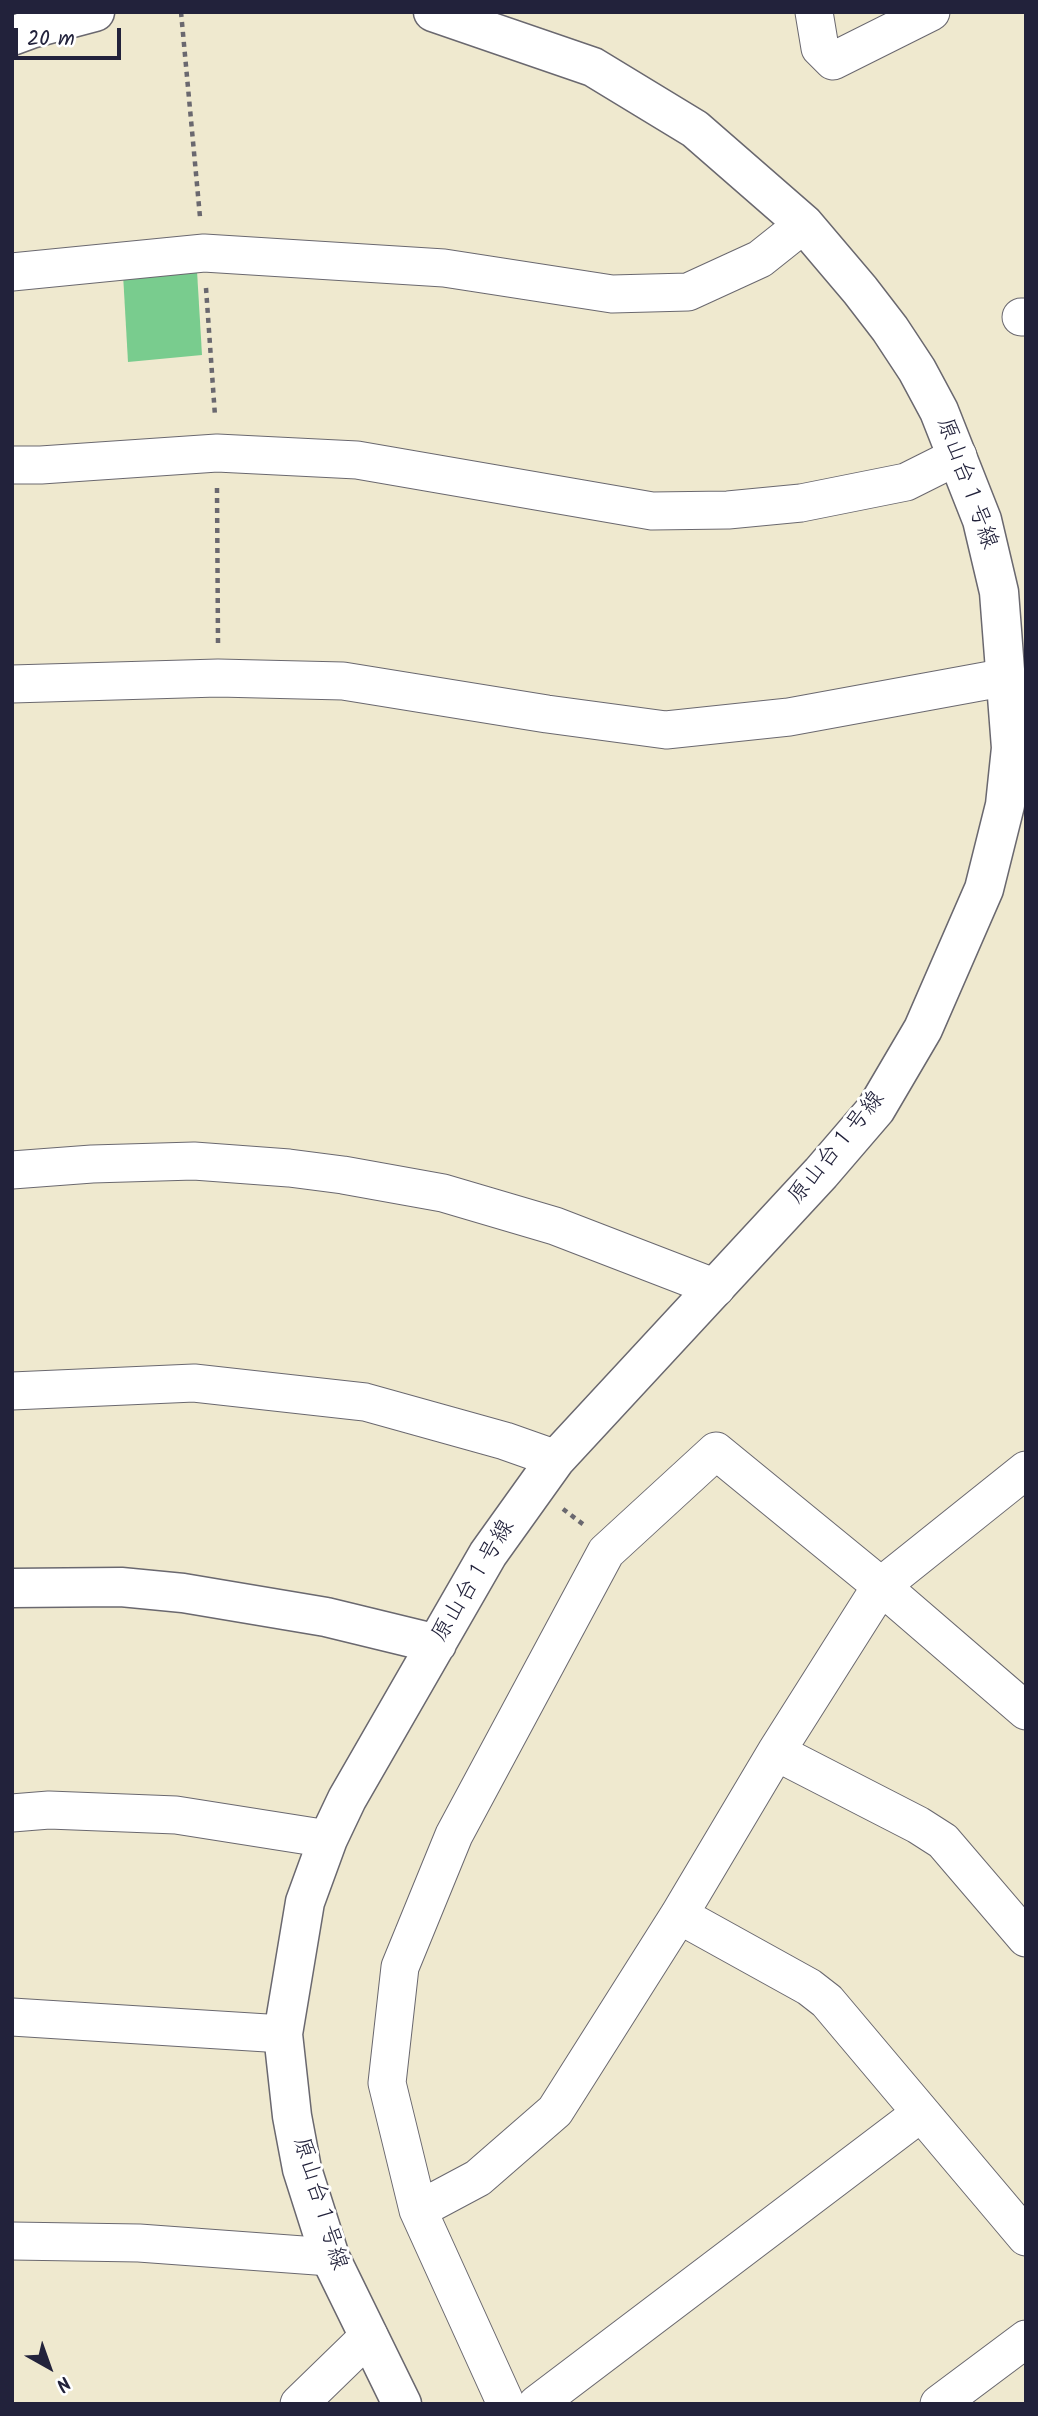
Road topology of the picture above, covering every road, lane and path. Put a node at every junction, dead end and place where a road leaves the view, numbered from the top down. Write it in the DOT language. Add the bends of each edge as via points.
graph roads {
  1 [pos="94,12"];
  2 [pos="181,12"];
  3 [pos="433,12"];
  4 [pos="814,12"];
  5 [pos="931,12"];
  6 [pos="12,36"];
  7 [pos="804,224"];
  8 [pos="204,253"];
  9 [pos="12,272"];
  10 [pos="217,453"];
  11 [pos="958,456"];
  12 [pos="12,466"];
  13 [pos="1007,677"];
  14 [pos="218,678"];
  15 [pos="12,684"];
  16 [pos="12,1170"];
  17 [pos="716,1288"];
  18 [pos="12,1391"];
  19 [pos="556,1459"];
  20 [pos="1026,1470"];
  21 [pos="881,1586"];
  22 [pos="12,1588"];
  23 [pos="437,1644"];
  24 [pos="1022,1700"];
  25 [pos="776,1752"];
  26 [pos="12,1813"];
  27 [pos="328,1839"];
  28 [pos="679,1915"];
  29 [pos="1026,1938"];
  30 [pos="12,2017"];
  31 [pos="283,2034"];
  32 [pos="921,2113"];
  33 [pos="418,2210"];
  34 [pos="1026,2236"];
  35 [pos="12,2241"];
  36 [pos="330,2257"];
  37 [pos="369,2336"];
  38 [pos="1026,2339"];
  39 [pos="299,2404"];
  40 [pos="402,2404"];
  41 [pos="506,2404"];
  42 [pos="537,2404"];
  43 [pos="939,2404"];
  1 -- 6 [label="street"];
  2 -- 8 [label="path"];
  3 -- 7 [label="street, 原山台１号線" via="593,67 695,129"];
  4 -- 5 [label="street" via="820,48 834,61"];
  7 -- 8 [label="street" via="760,259 688,292 612,294 444,268"];
  7 -- 11 [label="street, 原山台１号線" via="890,329 939,411"];
  8 -- 9 [label="street"];
  8 -- 10 [label="path"];
  10 -- 11 [label="street" via="357,460 653,510 728,510 801,503 906,482"];
  10 -- 12 [label="street"];
  10 -- 14 [label="path"];
  11 -- 13 [label="street, 原山台１号線" via="982,520 999,592"];
  13 -- 14 [label="street" via="789,717 666,730 344,681"];
  13 -- 17 [label="street, 原山台１号線" via="1011,748 1005,805 985,890 923,1029 876,1109"];
  14 -- 15 [label="street"];
  16 -- 17 [label="street" via="194,1161 343,1175 443,1193 555,1226"];
  17 -- 19 [label="street, 原山台１号線"];
  18 -- 19 [label="street" via="194,1382 365,1402"];
  19 -- 23 [label="street, 原山台１号線" via="488,1554"];
  20 -- 21 [label="street"];
  21 -- 24 [label="street"];
  21 -- 25 [label="street"];
  21 -- 33 [label="street" via="716,1451 606,1552 453,1835 400,1967 387,2083"];
  22 -- 23 [label="street" via="121,1587 183,1592 327,1617"];
  23 -- 27 [label="street, 原山台１号線"];
  25 -- 28 [label="street"];
  25 -- 29 [label="street" via="943,1841"];
  26 -- 27 [label="street" via="176,1815"];
  27 -- 31 [label="street, 原山台１号線" via="305,1902"];
  28 -- 32 [label="street" via="827,2001"];
  28 -- 33 [label="street" via="555,2111 478,2178"];
  30 -- 31 [label="street"];
  31 -- 36 [label="street, 原山台１号線" via="302,2169"];
  32 -- 34 [label="street"];
  32 -- 42 [label="street"];
  33 -- 41 [label="street"];
  35 -- 36 [label="street" via="139,2243"];
  36 -- 37 [label="street, 原山台１号線"];
  37 -- 39 [label="street"];
  37 -- 40 [label="street, 原山台１号線"];
  38 -- 43 [label="street"];
}
